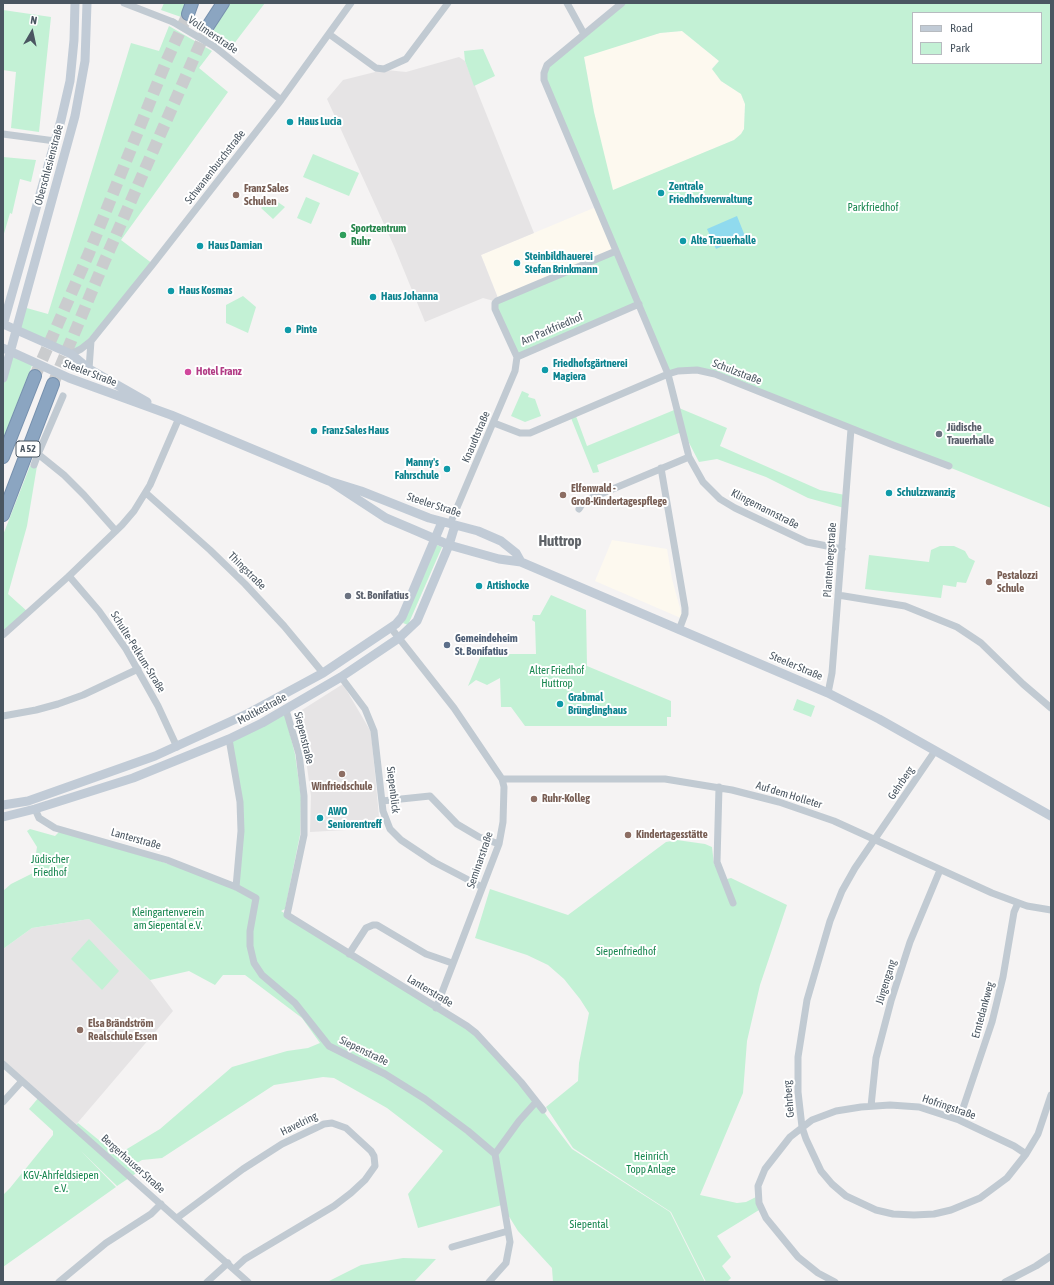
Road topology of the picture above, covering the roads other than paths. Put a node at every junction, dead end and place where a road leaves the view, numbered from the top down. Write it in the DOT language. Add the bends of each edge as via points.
graph roads {
  1 [pos="74,3"];
  2 [pos="87,3"];
  3 [pos="124,3"];
  4 [pos="223,3"];
  5 [pos="351,3"];
  6 [pos="448,3"];
  7 [pos="567,3"];
  8 [pos="622,3"];
  9 [pos="147,7"];
  10 [pos="208,26"];
  11 [pos="329,34"];
  12 [pos="584,34"];
  13 [pos="281,100"];
  14 [pos="3,134"];
  15 [pos="55,141"];
  16 [pos="616,251"];
  17 [pos="638,304"];
  18 [pos="3,325"];
  19 [pos="17,331"];
  20 [pos="3,332"];
  21 [pos="91,341"];
  22 [pos="7,351"];
  23 [pos="71,354"];
  24 [pos="517,357"];
  25 [pos="89,369"];
  26 [pos="668,374"];
  27 [pos="36,376"];
  28 [pos="3,378"];
  29 [pos="53,384"];
  30 [pos="63,396"];
  31 [pos="175,416"];
  32 [pos="494,423"];
  33 [pos="851,429"];
  34 [pos="38,454"];
  35 [pos="3,457"];
  36 [pos="689,457"];
  37 [pos="34,465"];
  38 [pos="949,466"];
  39 [pos="661,468"];
  40 [pos="331,482"];
  41 [pos="146,493"];
  42 [pos="579,509"];
  43 [pos="3,515"];
  44 [pos="449,524"];
  45 [pos="116,531"];
  46 [pos="434,539"];
  47 [pos="449,545"];
  48 [pos="842,549"];
  49 [pos="521,562"];
  50 [pos="69,576"];
  51 [pos="838,595"];
  52 [pos="391,628"];
  53 [pos="679,630"];
  54 [pos="3,635"];
  55 [pos="399,638"];
  56 [pos="138,669"];
  57 [pos="323,673"];
  58 [pos="341,677"];
  59 [pos="828,693"];
  60 [pos="1051,708"];
  61 [pos="286,710"];
  62 [pos="3,716"];
  63 [pos="229,739"];
  64 [pos="177,747"];
  65 [pos="934,750"];
  66 [pos="502,779"];
  67 [pos="719,788"];
  68 [pos="382,801"];
  69 [pos="3,805"];
  70 [pos="35,809"];
  71 [pos="1051,815"];
  72 [pos="3,817"];
  73 [pos="875,840"];
  74 [pos="499,844"];
  75 [pos="940,870"];
  76 [pos="236,887"];
  77 [pos="482,887"];
  78 [pos="256,898"];
  79 [pos="733,903"];
  80 [pos="1018,903"];
  81 [pos="1051,910"];
  82 [pos="287,915"];
  83 [pos="349,954"];
  84 [pos="452,963"];
  85 [pos="436,1008"];
  86 [pos="3,1064"];
  87 [pos="22,1081"];
  88 [pos="1051,1095"];
  89 [pos="3,1102"];
  90 [pos="536,1102"];
  91 [pos="871,1106"];
  92 [pos="543,1110"];
  93 [pos="958,1120"];
  94 [pos="802,1127"];
  95 [pos="495,1154"];
  96 [pos="1026,1154"];
  97 [pos="161,1204"];
  98 [pos="177,1218"];
  99 [pos="508,1231"];
  100 [pos="452,1247"];
  101 [pos="1051,1256"];
  102 [pos="228,1263"];
  103 [pos="234,1269"];
  104 [pos="59,1282"];
  105 [pos="207,1282"];
  106 [pos="248,1282"];
  107 [pos="489,1282"];
  108 [pos="835,1282"];
  109 [pos="1005,1282"];
  1 -- 15 [label="main road, Oberschlesienstraße" via="70,81"];
  2 -- 19 [label="main road, Oberschlesienstraße" via="85,61 75,116"];
  3 -- 9 [label="street, Vollmerstraße"];
  4 -- 10 [label="highway"];
  5 -- 11 [label="street, Schwanenbuschstraße"];
  6 -- 11 [label="street" via="410,54 402,61 384,69 376,68"];
  7 -- 12 [label="street"];
  8 -- 12 [label="street"];
  9 -- 13 [label="street, Vollmerstraße, bridge" via="215,48"];
  11 -- 13 [label="street, Schwanenbuschstraße"];
  12 -- 16 [label="street" via="547,65 544,80"];
  13 -- 21 [label="street, Schwanenbuschstraße"];
  14 -- 15 [label="street"];
  15 -- 18 [label="main road, Oberschlesienstraße"];
  16 -- 17 [label="street"];
  16 -- 24 [label="street, Am Parkfriedhof" via="497,300 495,309"];
  17 -- 24 [label="street, Am Parkfriedhof"];
  17 -- 26 [label="street"];
  18 -- 19 [label="main road, Steeler Straße"];
  19 -- 20 [label="main road, Steeler Straße"];
  19 -- 22 [label="main road, Oberschlesienstraße"];
  19 -- 23 [label="main road, Steeler Straße"];
  21 -- 23 [label="street, Schwanenbuschstraße"];
  21 -- 25 [label="street"];
  22 -- 28 [label="main road, Oberschlesienstraße"];
  22 -- 31 [label="main road, Steeler Straße" via="104,392"];
  23 -- 25 [label="main road, Steeler Straße"];
  24 -- 32 [label="street, Knaudtstraße" via="515,371"];
  25 -- 31 [label="main road, Steeler Straße"];
  26 -- 32 [label="street, Schulzstraße" via="530,432 520,433"];
  26 -- 33 [label="street, Schulzstraße" via="687,370 715,374"];
  26 -- 36 [label="street, Klingemannstraße"];
  27 -- 35 [label="highway, A 52"];
  29 -- 43 [label="highway, A 52"];
  30 -- 34 [label="street"];
  31 -- 40 [label="main road, Steeler Straße"];
  31 -- 41 [label="street"];
  32 -- 44 [label="street, Knaudtstraße"];
  33 -- 38 [label="street, Schulzstraße"];
  33 -- 48 [label="street, Plantenbergstraße"];
  34 -- 37 [label="street"];
  34 -- 45 [label="street" via="74,485"];
  36 -- 39 [label="street"];
  36 -- 48 [label="street, Klingemannstraße" via="703,482 720,499 807,542"];
  39 -- 42 [label="street" via="584,501"];
  39 -- 53 [label="street" via="685,608"];
  40 -- 44 [label="main road, Steeler Straße"];
  40 -- 46 [label="main road, Steeler Straße" via="386,518"];
  41 -- 45 [label="street"];
  41 -- 57 [label="street, Thingstraße" via="245,584"];
  44 -- 46 [label="main road, Moltkestraße"];
  44 -- 47 [label="main road, Moltkestraße"];
  44 -- 49 [label="main road, Steeler Straße" via="478,531 502,542 516,553"];
  45 -- 50 [label="street"];
  46 -- 47 [label="main road, Steeler Straße"];
  46 -- 52 [label="main road, Moltkestraße" via="402,617"];
  47 -- 49 [label="main road, Steeler Straße" via="499,559"];
  47 -- 55 [label="main road, Moltkestraße" via="417,621"];
  48 -- 51 [label="street, Plantenbergstraße"];
  49 -- 53 [label="main road, Steeler Straße"];
  50 -- 54 [label="street"];
  50 -- 56 [label="street, Schulte-Pelkum-Straße" via="108,624"];
  51 -- 59 [label="street, Plantenbergstraße"];
  51 -- 60 [label="street" via="905,606 957,627 981,643"];
  52 -- 55 [label="street"];
  52 -- 57 [label="main road, Moltkestraße"];
  53 -- 59 [label="main road, Steeler Straße"];
  55 -- 58 [label="main road, Moltkestraße"];
  55 -- 66 [label="street" via="449,702"];
  56 -- 62 [label="street" via="58,704"];
  56 -- 64 [label="street, Schulte-Pelkum-Straße"];
  57 -- 64 [label="main road, Moltkestraße" via="249,713"];
  58 -- 61 [label="main road, Moltkestraße"];
  58 -- 68 [label="street, Siepenblick" via="365,710 374,731"];
  59 -- 65 [label="main road, Steeler Straße"];
  61 -- 63 [label="main road, Moltkestraße"];
  61 -- 82 [label="street, Siepenstraße" via="298,754 304,796 304,835"];
  63 -- 70 [label="main road, Moltkestraße" via="133,778"];
  63 -- 76 [label="street" via="240,802 240,854"];
  64 -- 69 [label="main road, Moltkestraße" via="134,765 28,800"];
  65 -- 71 [label="main road, Steeler Straße"];
  65 -- 73 [label="street, Gehrberg"];
  66 -- 67 [label="street, Auf dem Holleter" via="665,779"];
  66 -- 74 [label="street, Seminarstraße" via="504,806"];
  67 -- 73 [label="street, Auf dem Holleter" via="806,811"];
  67 -- 79 [label="street" via="717,862"];
  68 -- 74 [label="street" via="430,796 457,824 479,837"];
  68 -- 77 [label="street, Siepenblick" via="386,822 401,840 434,862"];
  70 -- 72 [label="main road, Moltkestraße"];
  70 -- 76 [label="street, Lanterstraße" via="39,818 55,828 162,858"];
  73 -- 75 [label="street, Auf dem Holleter"];
  73 -- 94 [label="street, Gehrberg" via="855,868 836,906 814,974 798,1057"];
  74 -- 77 [label="street, Seminarstraße"];
  75 -- 80 [label="street, Auf dem Holleter"];
  75 -- 91 [label="street, Jürgengang" via="894,988 876,1058"];
  76 -- 78 [label="street, Lanterstraße"];
  77 -- 84 [label="street, Seminarstraße"];
  78 -- 95 [label="street, Siepenstraße" via="250,946 254,963 262,975 295,1003 329,1046 385,1074 420,1096"];
  80 -- 81 [label="street, Auf dem Holleter"];
  80 -- 93 [label="street, Erntedankweg" via="992,1022"];
  82 -- 83 [label="street, Lanterstraße"];
  83 -- 84 [label="street" via="366,928 377,925 426,954"];
  83 -- 85 [label="street, Lanterstraße"];
  84 -- 85 [label="street, Seminarstraße"];
  85 -- 90 [label="street, Lanterstraße" via="476,1033"];
  86 -- 87 [label="street, Bergerhauser Straße"];
  87 -- 89 [label="street"];
  87 -- 97 [label="street, Bergerhauser Straße"];
  88 -- 96 [label="street, Gehrberg" via="1038,1134"];
  90 -- 92 [label="street, Lanterstraße"];
  90 -- 95 [label="street"];
  91 -- 93 [label="street, Hofringstraße" via="920,1107"];
  91 -- 94 [label="street, Hofringstraße" via="836,1111 812,1120"];
  93 -- 96 [label="street, Hofringstraße"];
  94 -- 96 [label="street, Gehrberg" via="813,1157 832,1184 859,1203 893,1214 934,1214 952,1210 980,1198 1007,1178"];
  94 -- 108 [label="street, Hofringstraße" via="783,1145 765,1169 758,1186 759,1202 766,1218 798,1257"];
  95 -- 99 [label="street"];
  97 -- 98 [label="street, Bergerhauser Straße"];
  97 -- 104 [label="street"];
  98 -- 102 [label="street, Bergerhauser Straße"];
  98 -- 103 [label="street, Havelring" via="243,1169 282,1144 324,1124 332,1123 346,1128 371,1151 375,1166 351,1193 245,1259"];
  99 -- 100 [label="street"];
  99 -- 107 [label="street" via="510,1242 506,1263"];
  101 -- 109 [label="street"];
  102 -- 103 [label="street, Bergerhauser Straße"];
  102 -- 105 [label="street"];
  103 -- 106 [label="street, Bergerhauser Straße"];
}
